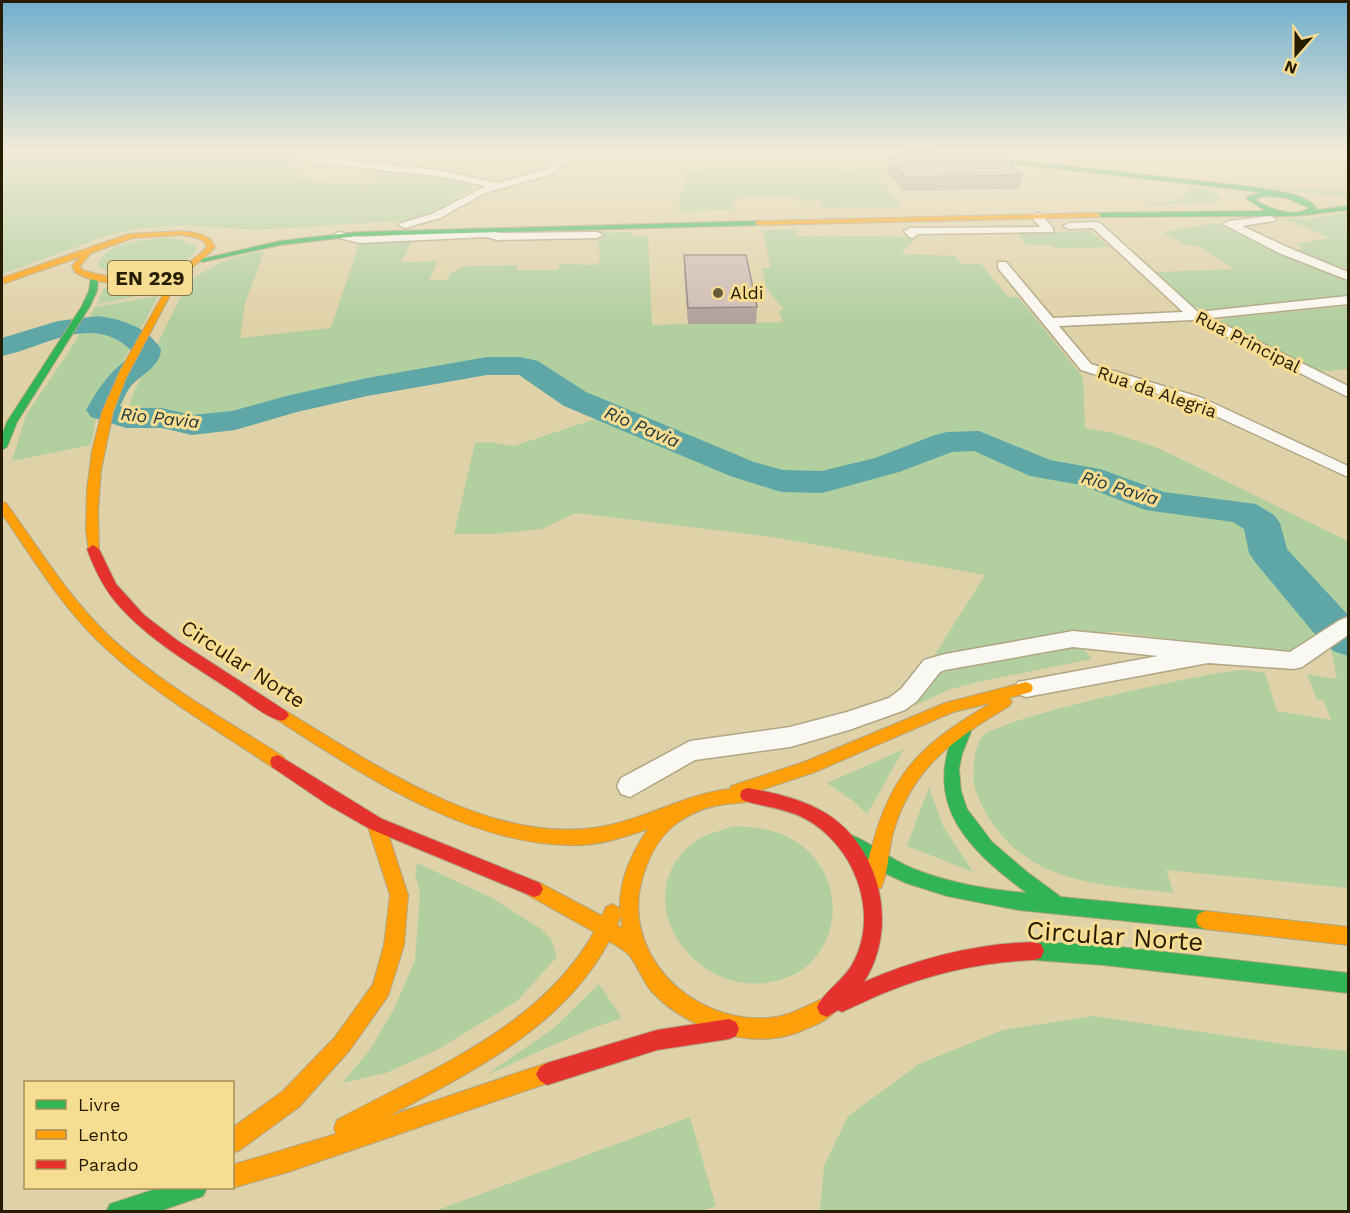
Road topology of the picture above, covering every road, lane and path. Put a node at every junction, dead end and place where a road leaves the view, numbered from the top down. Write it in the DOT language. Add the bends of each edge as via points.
graph roads {
  1 [pos="453,207"];
  2 [pos="1129,207"];
  3 [pos="1261,207"];
  4 [pos="1312,207"];
  5 [pos="1348,208"];
  6 [pos="1308,212"];
  7 [pos="1285,213"];
  8 [pos="1037,216"];
  9 [pos="1270,219"];
  10 [pos="405,225"];
  11 [pos="1069,226"];
  12 [pos="545,231"];
  13 [pos="597,235"];
  14 [pos="913,235"];
  15 [pos="244,236"];
  16 [pos="203,237"];
  17 [pos="224,237"];
  18 [pos="88,252"];
  19 [pos="202,260"];
  20 [pos="1002,265"];
  21 [pos="183,269"];
  22 [pos="1348,276"];
  23 [pos="91,278"];
  24 [pos="66,279"];
  25 [pos="2,281"];
  26 [pos="45,282"];
  27 [pos="2,289"];
  28 [pos="1348,300"];
  29 [pos="1195,316"];
  30 [pos="1048,322"];
  31 [pos="1348,373"];
  32 [pos="1316,376"];
  33 [pos="1348,392"];
  34 [pos="2,447"];
  35 [pos="1348,472"];
  36 [pos="2,506"];
  37 [pos="1348,625"];
  38 [pos="1099,642"];
  39 [pos="1228,655"];
  40 [pos="1109,673"];
  41 [pos="1026,688"];
  42 [pos="964,729"];
  43 [pos="630,786"];
  44 [pos="720,796"];
  45 [pos="686,808"];
  46 [pos="376,824"];
  47 [pos="838,834"];
  48 [pos="638,857"];
  49 [pos="877,861"];
  50 [pos="873,898"];
  51 [pos="1057,904"];
  52 [pos="605,928"];
  53 [pos="1348,936"];
  54 [pos="635,947"];
  55 [pos="1348,983"];
  56 [pos="817,1016"];
  57 [pos="742,1028"];
  58 [pos="234,1141"];
  59 [pos="288,1161"];
  60 [pos="234,1176"];
  61 [pos="160,1189"];
  62 [pos="191,1189"];
  63 [pos="135,1205"];
  64 [pos="118,1212"];
  1 -- 10 [label="street"];
  2 -- 10 [label="main road"];
  3 -- 7 [label="main road, EN 229"];
  4 -- 6 [label="main road"];
  5 -- 6 [label="main road, EN 229"];
  6 -- 7 [label="main road, EN 229"];
  7 -- 8 [label="main road, EN 229"];
  8 -- 12 [label="main road, EN 229"];
  8 -- 14 [label="street" via="1048,230 910,231"];
  9 -- 22 [label="street" via="1229,224"];
  10 -- 15 [label="main road"];
  11 -- 29 [label="street, Rua Principal" via="1096,225"];
  12 -- 13 [label="street"];
  12 -- 19 [label="main road, EN 229" via="291,239 244,247"];
  16 -- 17 [label="main road, EN 229"];
  16 -- 18 [label="main road, EN 229" via="149,234"];
  16 -- 19 [label="main road, EN 229" via="211,247"];
  18 -- 23 [label="main road, EN 229" via="76,266"];
  18 -- 25 [label="main road, EN 229"];
  19 -- 21 [label="main road, EN 229"];
  20 -- 30 [label="street, Rua da Alegria"];
  21 -- 23 [label="main road, EN 229" via="137,280"];
  21 -- 45 [label="main road, Circular Norte" via="114,396 91,520 95,560 105,580 139,619 255,699 367,766 468,814 548,836 579,837 613,833"];
  23 -- 24 [label="main road, EN 229"];
  23 -- 34 [label="main road" via="93,291 81,314 12,422"];
  26 -- 27 [label="main road"];
  28 -- 29 [label="street"];
  29 -- 30 [label="street"];
  29 -- 32 [label="street, Rua Principal"];
  30 -- 35 [label="street, Rua da Alegria" via="1086,368 1196,401"];
  31 -- 32 [label="street"];
  32 -- 33 [label="street, Rua Principal"];
  36 -- 46 [label="main road" via="84,618 116,648 163,685"];
  37 -- 39 [label="street" via="1294,661"];
  38 -- 39 [label="street"];
  38 -- 40 [label="street" via="1113,648 1118,656 1119,661"];
  38 -- 43 [label="street" via="1073,639 945,662 933,666 897,704 790,736 690,751"];
  39 -- 40 [label="street"];
  40 -- 41 [label="street"];
  41 -- 42 [label="main road"];
  41 -- 44 [label="main road, Circular Norte" via="950,707 809,767"];
  42 -- 49 [label="main road" via="932,751 911,777 885,829"];
  42 -- 51 [label="main road" via="954,751 951,776 958,806 970,830 995,858"];
  44 -- 45 [label="main road, Circular Norte"];
  44 -- 47 [label="main road" via="782,800 814,815"];
  45 -- 48 [label="main road" via="661,826"];
  46 -- 52 [label="main road" via="527,886"];
  46 -- 58 [label="main road" via="399,895 394,945 381,989 342,1044 291,1099"];
  47 -- 49 [label="main road, Circular Norte"];
  47 -- 50 [label="main road" via="861,865"];
  48 -- 52 [label="main road"];
  48 -- 54 [label="main road" via="628,885 628,918"];
  49 -- 50 [label="main road"];
  49 -- 51 [label="main road, Circular Norte" via="976,896"];
  50 -- 56 [label="main road" via="875,931 866,964 846,994"];
  51 -- 53 [label="main road, Circular Norte"];
  52 -- 54 [label="main road"];
  52 -- 59 [label="main road" via="575,977 542,1009 488,1047"];
  54 -- 57 [label="main road" via="651,975 680,1003 707,1018"];
  55 -- 56 [label="main road, Circular Norte" via="1086,953 1029,951 922,968 868,988"];
  56 -- 57 [label="main road" via="778,1028"];
  57 -- 59 [label="main road" via="657,1040 604,1055"];
  59 -- 60 [label="main road"];
  61 -- 63 [label="main road"];
  62 -- 63 [label="main road"];
  63 -- 64 [label="main road"];
}
